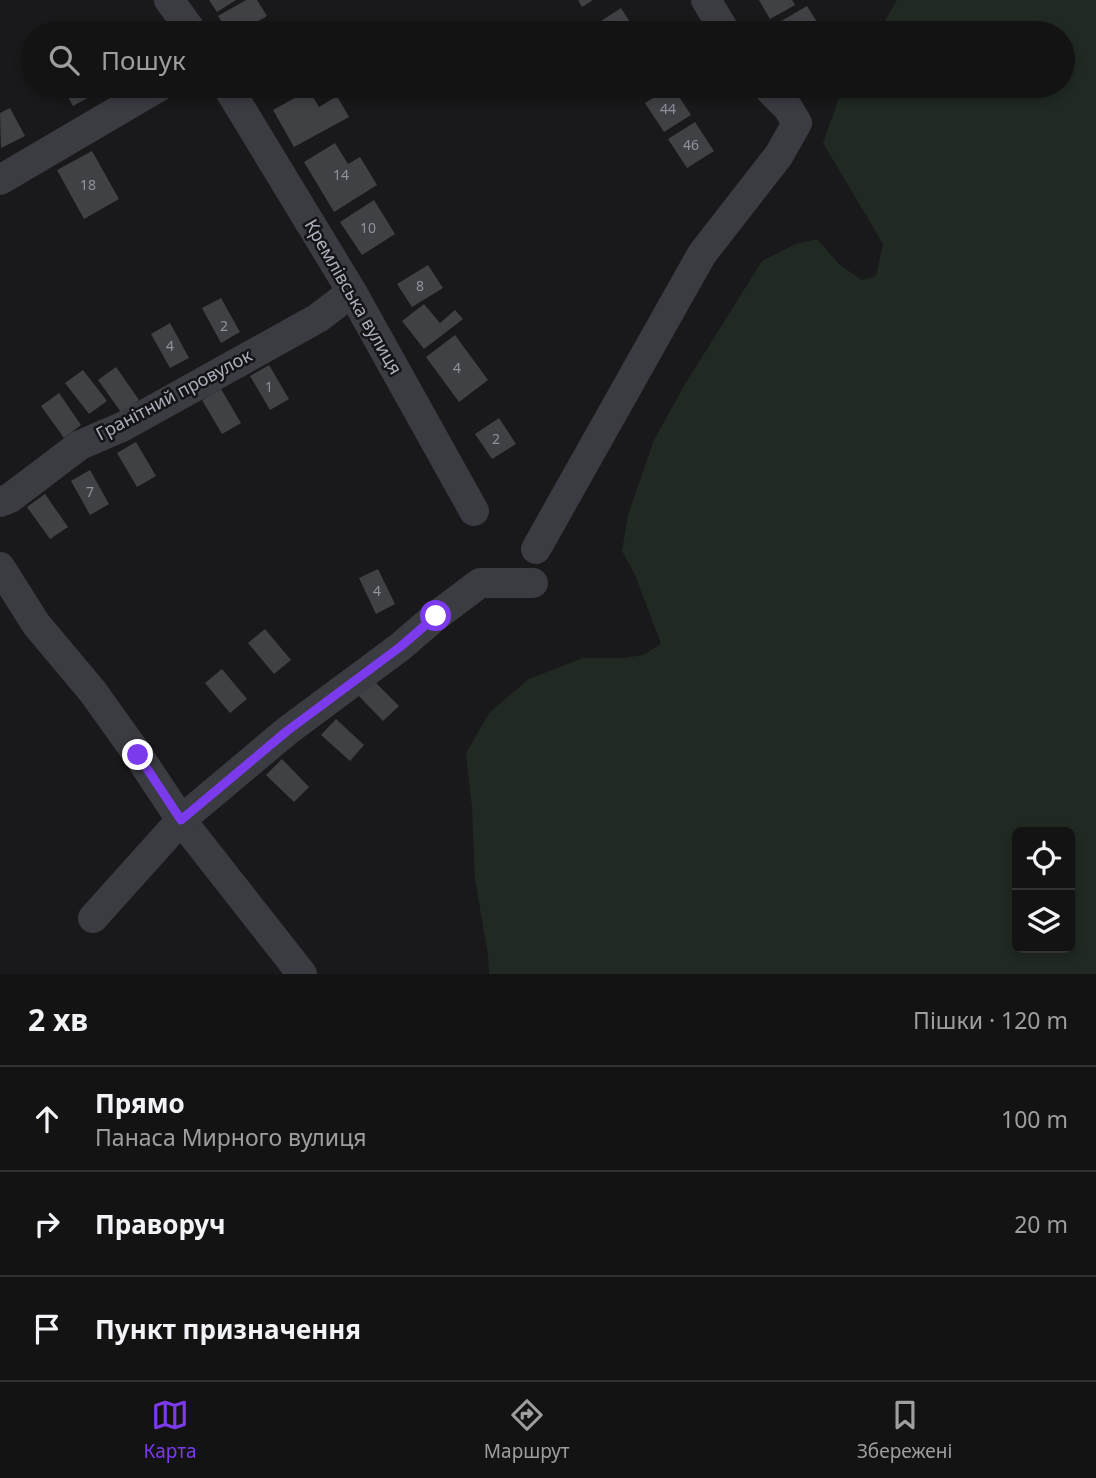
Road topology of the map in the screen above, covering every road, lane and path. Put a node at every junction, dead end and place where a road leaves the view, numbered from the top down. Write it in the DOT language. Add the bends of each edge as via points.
graph roads {
  1 [pos="169,0"];
  2 [pos="706,0"];
  3 [pos="184,21"];
  4 [pos="719,21"];
  5 [pos="140,98"];
  6 [pos="234,98"];
  7 [pos="778,98"];
  8 [pos="0,180"];
  9 [pos="352,292"];
  10 [pos="0,502"];
  11 [pos="474,511"];
  12 [pos="536,549"];
  13 [pos="0,568"];
  14 [pos="533,583"];
  15 [pos="181,820"];
  16 [pos="93,918"];
  17 [pos="302,974"];
  1 -- 3 [label="street"];
  2 -- 4 [label="street"];
  5 -- 8 [label="street"];
  6 -- 9 [label="street, Кремлівська вулиця"];
  7 -- 12 [label="street" via="797,123 779,155 702,254"];
  9 -- 10 [label="street, Гранітний провулок" via="318,318 122,428 80,445"];
  9 -- 11 [label="street, Кремлівська вулиця"];
  13 -- 15 [label="street"];
  14 -- 15 [label="street" via="480,583 287,731"];
  15 -- 16 [label="street"];
  15 -- 17 [label="street"];
}
